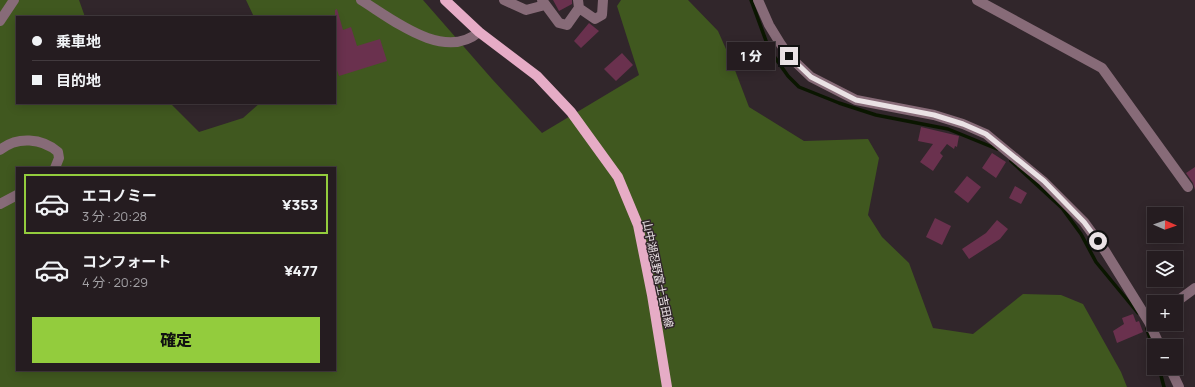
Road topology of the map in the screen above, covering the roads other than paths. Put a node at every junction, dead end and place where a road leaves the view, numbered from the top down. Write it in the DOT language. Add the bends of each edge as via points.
graph roads {
  1 [pos="14,0"];
  2 [pos="361,0"];
  3 [pos="446,0"];
  4 [pos="504,0"];
  5 [pos="603,0"];
  6 [pos="758,0"];
  7 [pos="977,0"];
  8 [pos="543,3"];
  9 [pos="579,4"];
  10 [pos="0,21"];
  11 [pos="479,32"];
  12 [pos="0,150"];
  13 [pos="55,167"];
  14 [pos="1188,187"];
  15 [pos="16,196"];
  16 [pos="0,204"];
  17 [pos="1195,288"];
  18 [pos="1183,297"];
  19 [pos="1147,314"];
  20 [pos="1173,375"];
  21 [pos="667,387"];
  22 [pos="1179,387"];
  1 -- 10 [label="street"];
  2 -- 11 [label="street" via="419,35 442,42 470,39"];
  3 -- 11 [label="main road, 山中湖忍野富士吉田線"];
  4 -- 8 [label="street" via="526,10"];
  5 -- 9 [label="street" via="602,15 596,19"];
  6 -- 19 [label="street" via="780,43 789,56 811,77 856,100 934,115 986,134 1044,181 1084,222"];
  7 -- 14 [label="street" via="1102,68"];
  8 -- 9 [label="street" via="559,23 567,25"];
  11 -- 21 [label="main road, 山中湖忍野富士吉田線" via="542,82 571,112 618,177 638,225"];
  12 -- 13 [label="street" via="18,141 45,144 58,152 59,158"];
  15 -- 16 [label="street"];
  17 -- 18 [label="street"];
  20 -- 22 [label="street"];
}
